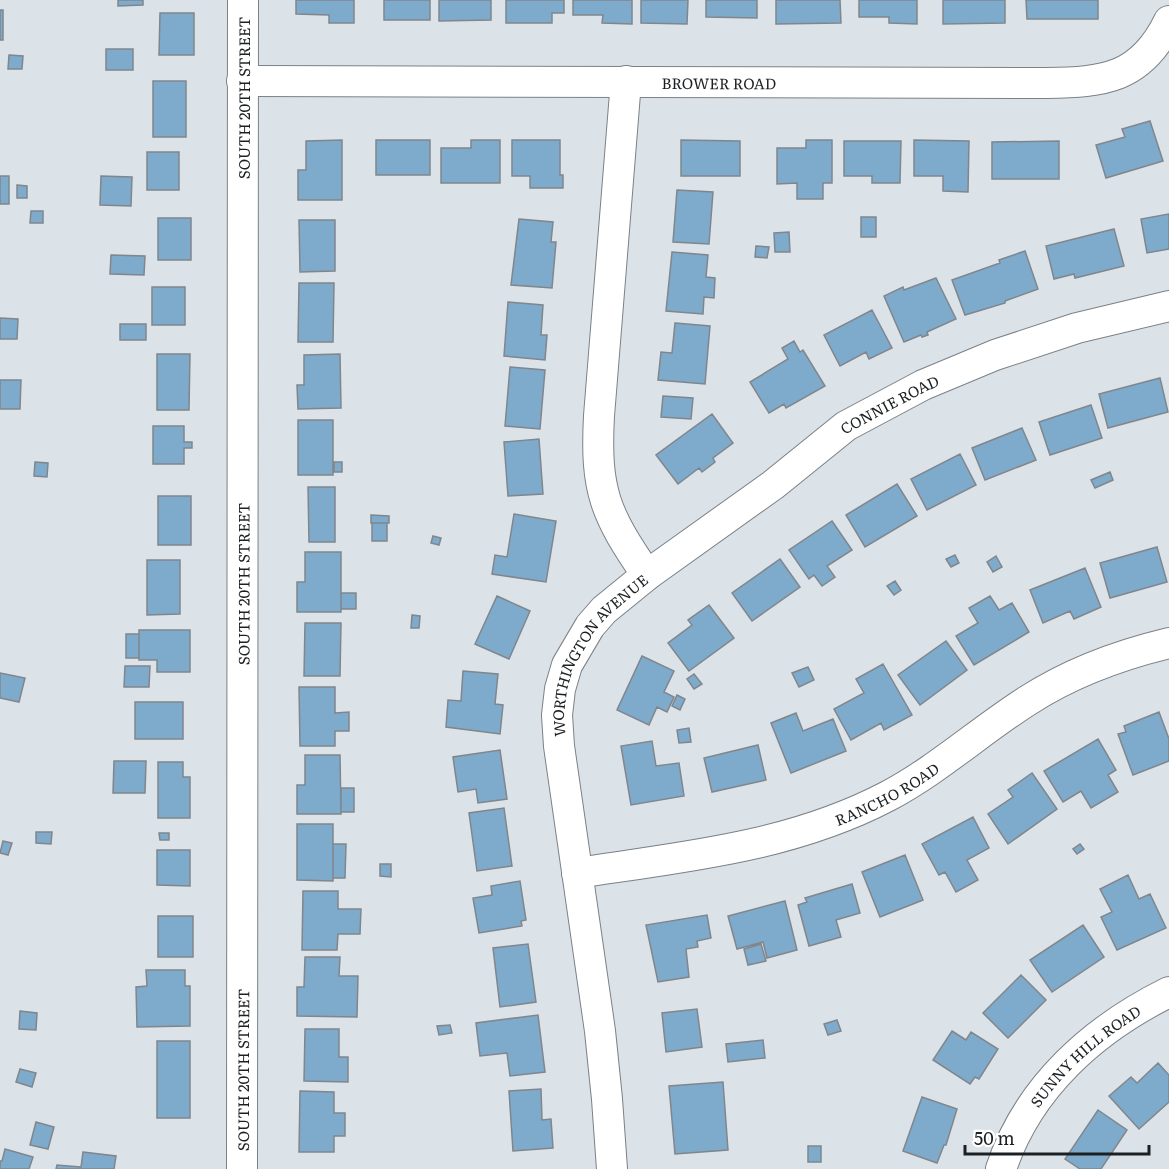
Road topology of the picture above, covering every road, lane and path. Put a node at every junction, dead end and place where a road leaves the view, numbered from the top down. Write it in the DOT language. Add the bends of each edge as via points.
graph roads {
  1 [pos="243,0"];
  2 [pos="1169,21"];
  3 [pos="243,81"];
  4 [pos="626,81"];
  5 [pos="1169,306"];
  6 [pos="647,575"];
  7 [pos="1169,643"];
  8 [pos="577,873"];
  9 [pos="1169,992"];
  10 [pos="243,1169"];
  11 [pos="612,1169"];
  12 [pos="1001,1169"];
  1 -- 3 [label="street, SOUTH 20TH STREET"];
  2 -- 4 [label="street, BROWER ROAD" via="1146,56 1124,71 1095,81"];
  3 -- 4 [label="street, BROWER ROAD"];
  3 -- 10 [label="street, SOUTH 20TH STREET"];
  4 -- 6 [label="street, WORTHINGTON AVENUE" via="598,469 602,492 620,536"];
  5 -- 6 [label="street, CONNIE ROAD" via="1077,328 995,355 923,385 846,426"];
  6 -- 8 [label="street, WORTHINGTON AVENUE" via="590,626 567,665 560,689 559,746"];
  7 -- 8 [label="street, RANCHO ROAD" via="1132,652 1028,700 890,795 861,809 757,844"];
  8 -- 11 [label="street, WORTHINGTON AVENUE" via="600,1031"];
  9 -- 12 [label="street, SUNNY HILL ROAD" via="1118,1020 1065,1066 1017,1130"];
}
